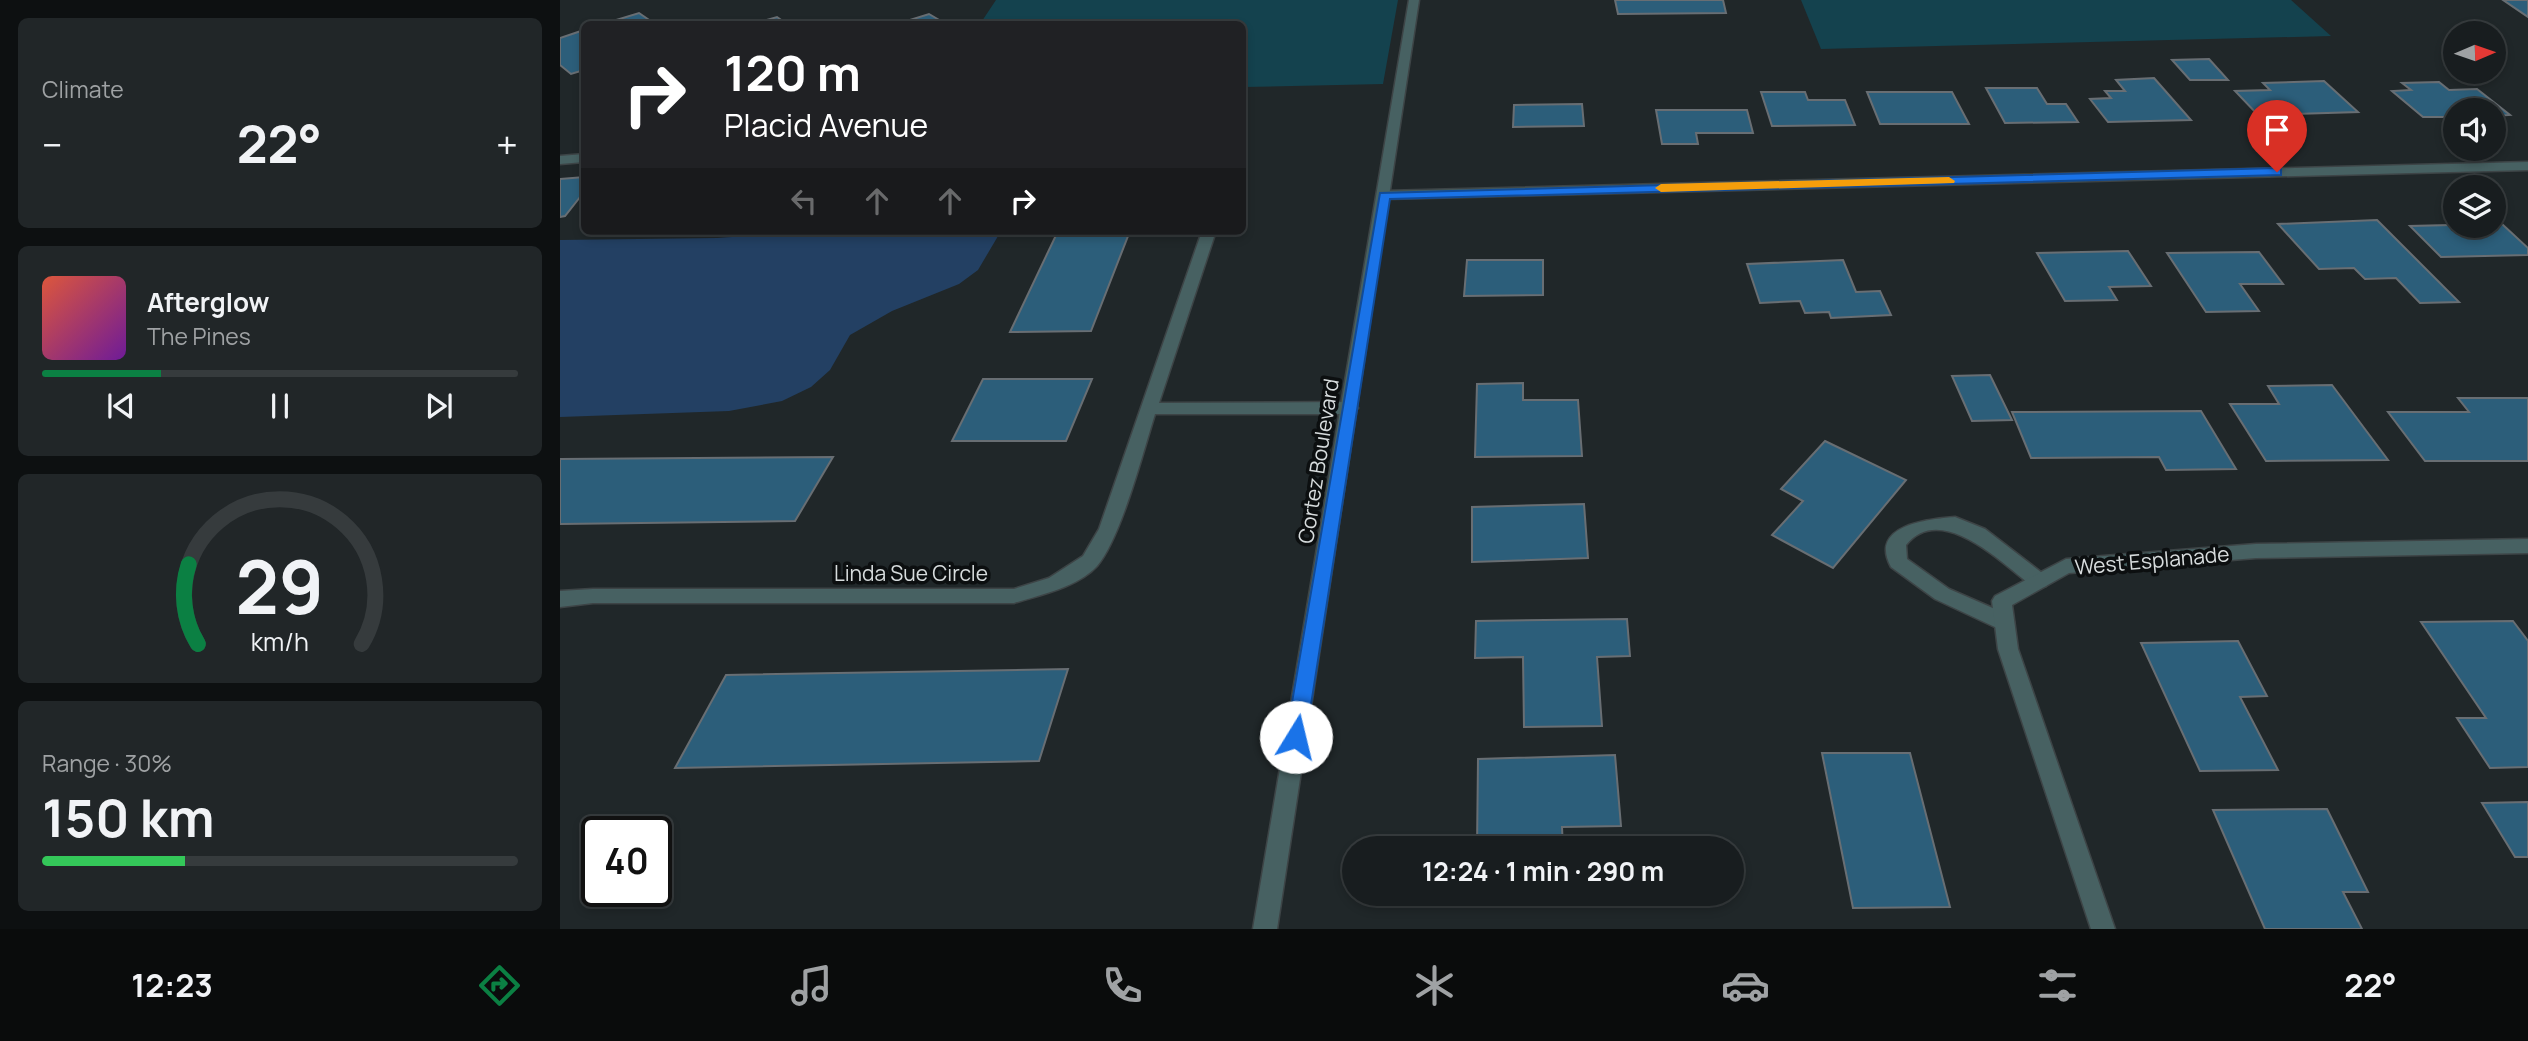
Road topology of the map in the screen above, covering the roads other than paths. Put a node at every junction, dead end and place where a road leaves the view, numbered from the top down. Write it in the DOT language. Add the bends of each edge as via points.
graph roads {
  1 [pos="1414,0"];
  2 [pos="581,158"];
  3 [pos="560,160"];
  4 [pos="2528,166"];
  5 [pos="1384,195"];
  6 [pos="1208,235"];
  7 [pos="1350,408"];
  8 [pos="1149,409"];
  9 [pos="2528,546"];
  10 [pos="2039,581"];
  11 [pos="560,599"];
  12 [pos="2004,622"];
  13 [pos="1265,929"];
  14 [pos="2103,929"];
  1 -- 5 [label="street, Cortez Boulevard"];
  2 -- 3 [label="street"];
  4 -- 5 [label="street"];
  5 -- 7 [label="street, Cortez Boulevard"];
  6 -- 8 [label="street, Linda Sue Circle"];
  7 -- 8 [label="street"];
  7 -- 13 [label="street, Cortez Boulevard"];
  8 -- 11 [label="street, Linda Sue Circle" via="1108,529 1090,561 1056,583 1014,596"];
  9 -- 10 [label="street, West Esplanade" via="2242,552 2066,566"];
  10 -- 12 [label="street, West Esplanade" via="2002,601"];
  10 -- 12 [label="street" via="1978,534 1955,524 1925,526 1905,534 1897,544 1898,562 1942,594"];
  12 -- 14 [label="street" via="2008,649"];
}
